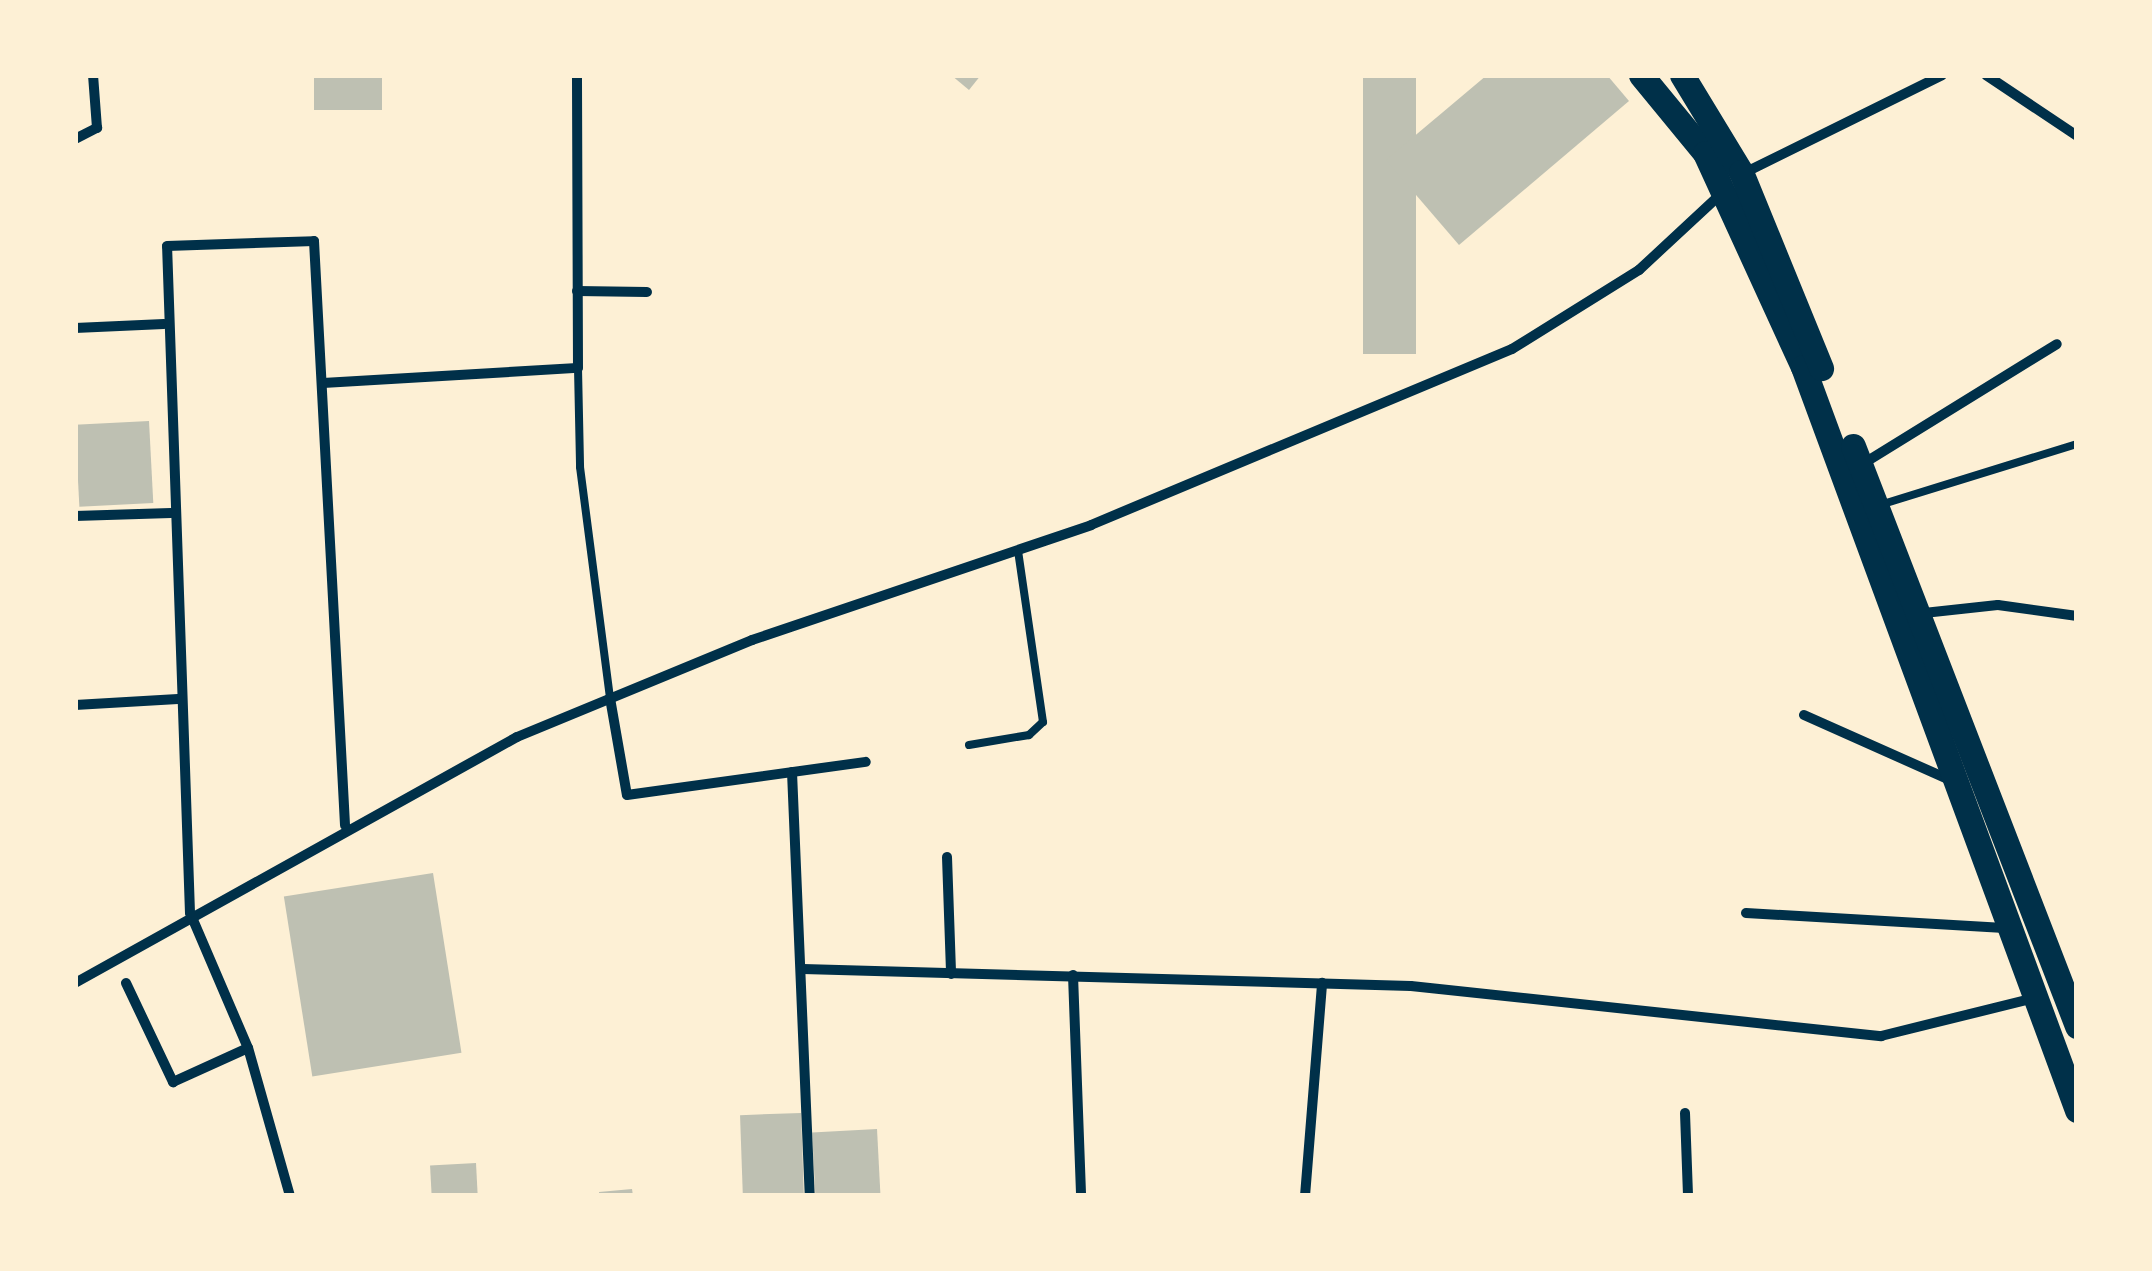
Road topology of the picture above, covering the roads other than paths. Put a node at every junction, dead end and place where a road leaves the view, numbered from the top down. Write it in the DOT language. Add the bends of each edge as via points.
graph roads {
  1 [pos="93,75"];
  2 [pos="577,75"];
  3 [pos="1640,75"];
  4 [pos="1682,75"];
  5 [pos="1942,75"];
  6 [pos="1986,75"];
  7 [pos="2077,136"];
  8 [pos="75,138"];
  9 [pos="1733,183"];
  10 [pos="576,291"];
  11 [pos="647,292"];
  12 [pos="164,324"];
  13 [pos="75,328"];
  14 [pos="2057,344"];
  15 [pos="578,368"];
  16 [pos="322,383"];
  17 [pos="2077,444"];
  18 [pos="1860,466"];
  19 [pos="1878,506"];
  20 [pos="171,513"];
  21 [pos="75,516"];
  22 [pos="1018,550"];
  23 [pos="1924,613"];
  24 [pos="2077,616"];
  25 [pos="610,698"];
  26 [pos="178,700"];
  27 [pos="75,705"];
  28 [pos="1804,714"];
  29 [pos="969,745"];
  30 [pos="866,762"];
  31 [pos="792,772"];
  32 [pos="1962,785"];
  33 [pos="345,825"];
  34 [pos="947,857"];
  35 [pos="190,913"];
  36 [pos="1746,913"];
  37 [pos="2013,928"];
  38 [pos="803,969"];
  39 [pos="950,974"];
  40 [pos="1072,975"];
  41 [pos="75,982"];
  42 [pos="126,983"];
  43 [pos="1322,983"];
  44 [pos="2036,998"];
  45 [pos="2077,1026"];
  46 [pos="248,1048"];
  47 [pos="2077,1110"];
  48 [pos="1685,1113"];
  49 [pos="290,1196"];
  50 [pos="810,1196"];
  51 [pos="1081,1196"];
  52 [pos="1305,1196"];
  53 [pos="1688,1196"];
  1 -- 8 [label="street" via="97,128"];
  2 -- 10 [label="street"];
  3 -- 9 [label="main road"];
  4 -- 9 [label="main road"];
  5 -- 9 [label="street"];
  6 -- 7 [label="street"];
  9 -- 18 [label="main road"];
  9 -- 22 [label="street" via="1639,270 1551,330"];
  9 -- 32 [label="main road"];
  10 -- 11 [label="street"];
  10 -- 15 [label="street"];
  12 -- 13 [label="street"];
  12 -- 16 [label="street" via="162,248 309,236"];
  12 -- 20 [label="street"];
  14 -- 18 [label="street"];
  15 -- 16 [label="street"];
  15 -- 25 [label="lane" via="580,467"];
  16 -- 33 [label="street"];
  17 -- 19 [label="lane"];
  18 -- 19 [label="main road"];
  19 -- 23 [label="main road"];
  20 -- 21 [label="street"];
  20 -- 26 [label="street"];
  22 -- 25 [label="street"];
  22 -- 29 [label="lane" via="1043,722 1029,735"];
  23 -- 24 [label="street" via="1998,604"];
  23 -- 45 [label="main road"];
  25 -- 31 [label="street" via="622,793"];
  25 -- 33 [label="street"];
  26 -- 27 [label="street"];
  26 -- 35 [label="street"];
  28 -- 32 [label="street"];
  30 -- 31 [label="street"];
  31 -- 38 [label="street"];
  32 -- 37 [label="main road"];
  33 -- 35 [label="street"];
  34 -- 39 [label="street"];
  35 -- 41 [label="street"];
  35 -- 46 [label="street"];
  36 -- 37 [label="street"];
  37 -- 44 [label="main road"];
  38 -- 39 [label="street"];
  38 -- 50 [label="street"];
  39 -- 40 [label="street"];
  40 -- 43 [label="street"];
  40 -- 51 [label="street"];
  42 -- 46 [label="street" via="173,1082"];
  43 -- 44 [label="street" via="1880,1036"];
  43 -- 52 [label="street"];
  44 -- 47 [label="main road"];
  46 -- 49 [label="street"];
  48 -- 53 [label="street"];
}
